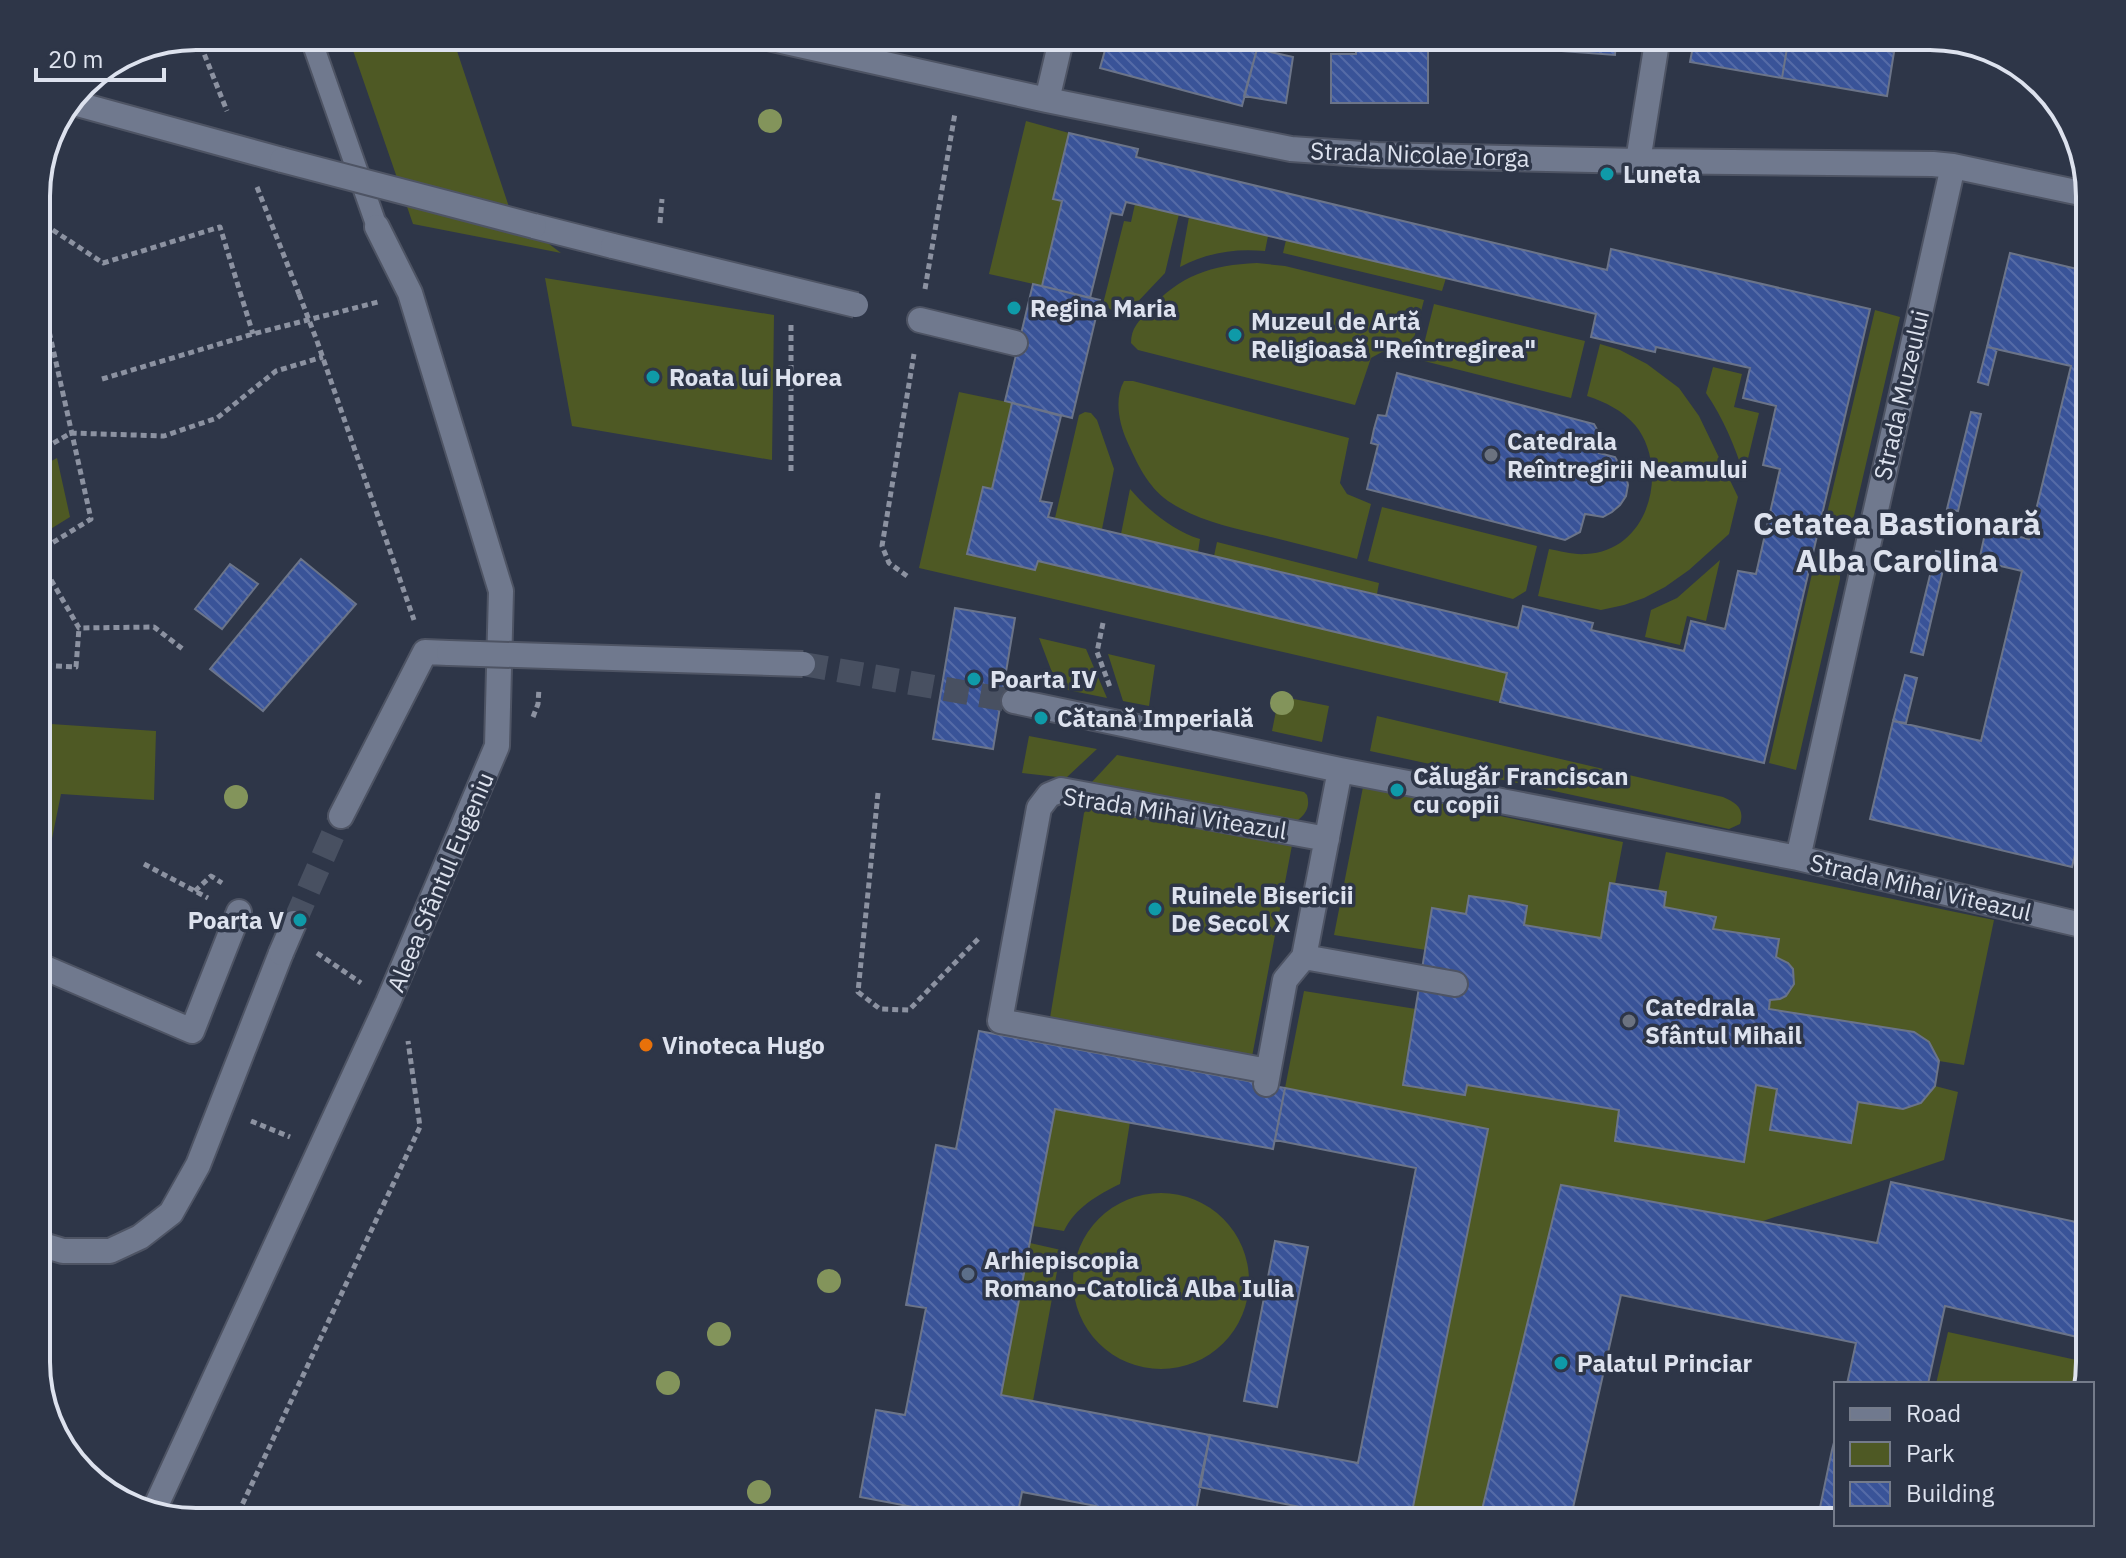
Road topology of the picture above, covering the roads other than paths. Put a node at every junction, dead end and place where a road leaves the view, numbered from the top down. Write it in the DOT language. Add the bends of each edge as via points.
graph roads {
  1 [pos="315,50"];
  2 [pos="822,50"];
  3 [pos="1059,50"];
  4 [pos="1656,50"];
  5 [pos="1047,100"];
  6 [pos="82,105"];
  7 [pos="1638,161"];
  8 [pos="1953,166"];
  9 [pos="2076,192"];
  10 [pos="377,227"];
  11 [pos="856,305"];
  12 [pos="920,320"];
  13 [pos="1015,343"];
  14 [pos="803,664"];
  15 [pos="1014,701"];
  16 [pos="1340,770"];
  17 [pos="341,816"];
  18 [pos="1327,839"];
  19 [pos="1798,858"];
  20 [pos="239,912"];
  21 [pos="294,923"];
  22 [pos="2076,924"];
  23 [pos="1304,957"];
  24 [pos="50,970"];
  25 [pos="1455,984"];
  26 [pos="50,1247"];
  27 [pos="158,1502"];
  1 -- 10 [label="lane"];
  2 -- 5 [label="street, Strada Nicolae Iorga"];
  3 -- 5 [label="street"];
  4 -- 7 [label="street"];
  5 -- 7 [label="street, Strada Nicolae Iorga" via="1291,149"];
  6 -- 11 [label="street, bridge"];
  7 -- 8 [label="street, Strada Nicolae Iorga"];
  8 -- 9 [label="street, Strada Nicolae Iorga"];
  8 -- 19 [label="street, Strada Muzeului"];
  10 -- 27 [label="street, Aleea Sfântul Eugeniu" via="410,293 501,591 497,746 388,1002"];
  12 -- 13 [label="street"];
  14 -- 17 [label="street, bridge" via="437,652"];
  15 -- 16 [label="street, Strada Mihai Viteazul"];
  16 -- 18 [label="street, Strada Mihai Viteazul"];
  16 -- 19 [label="street, Strada Mihai Viteazul"];
  18 -- 23 [label="street, Strada Mihai Viteazul"];
  18 -- 23 [label="street, Strada Mihai Viteazul" via="1061,790 1049,795 1039,808 1000,1021 1267,1078 1285,980"];
  19 -- 22 [label="street, Strada Mihai Viteazul"];
  20 -- 24 [label="street" via="192,1031"];
  21 -- 26 [label="street, bridge" via="198,1165 171,1213 110,1251"];
  23 -- 25 [label="street"];
}
